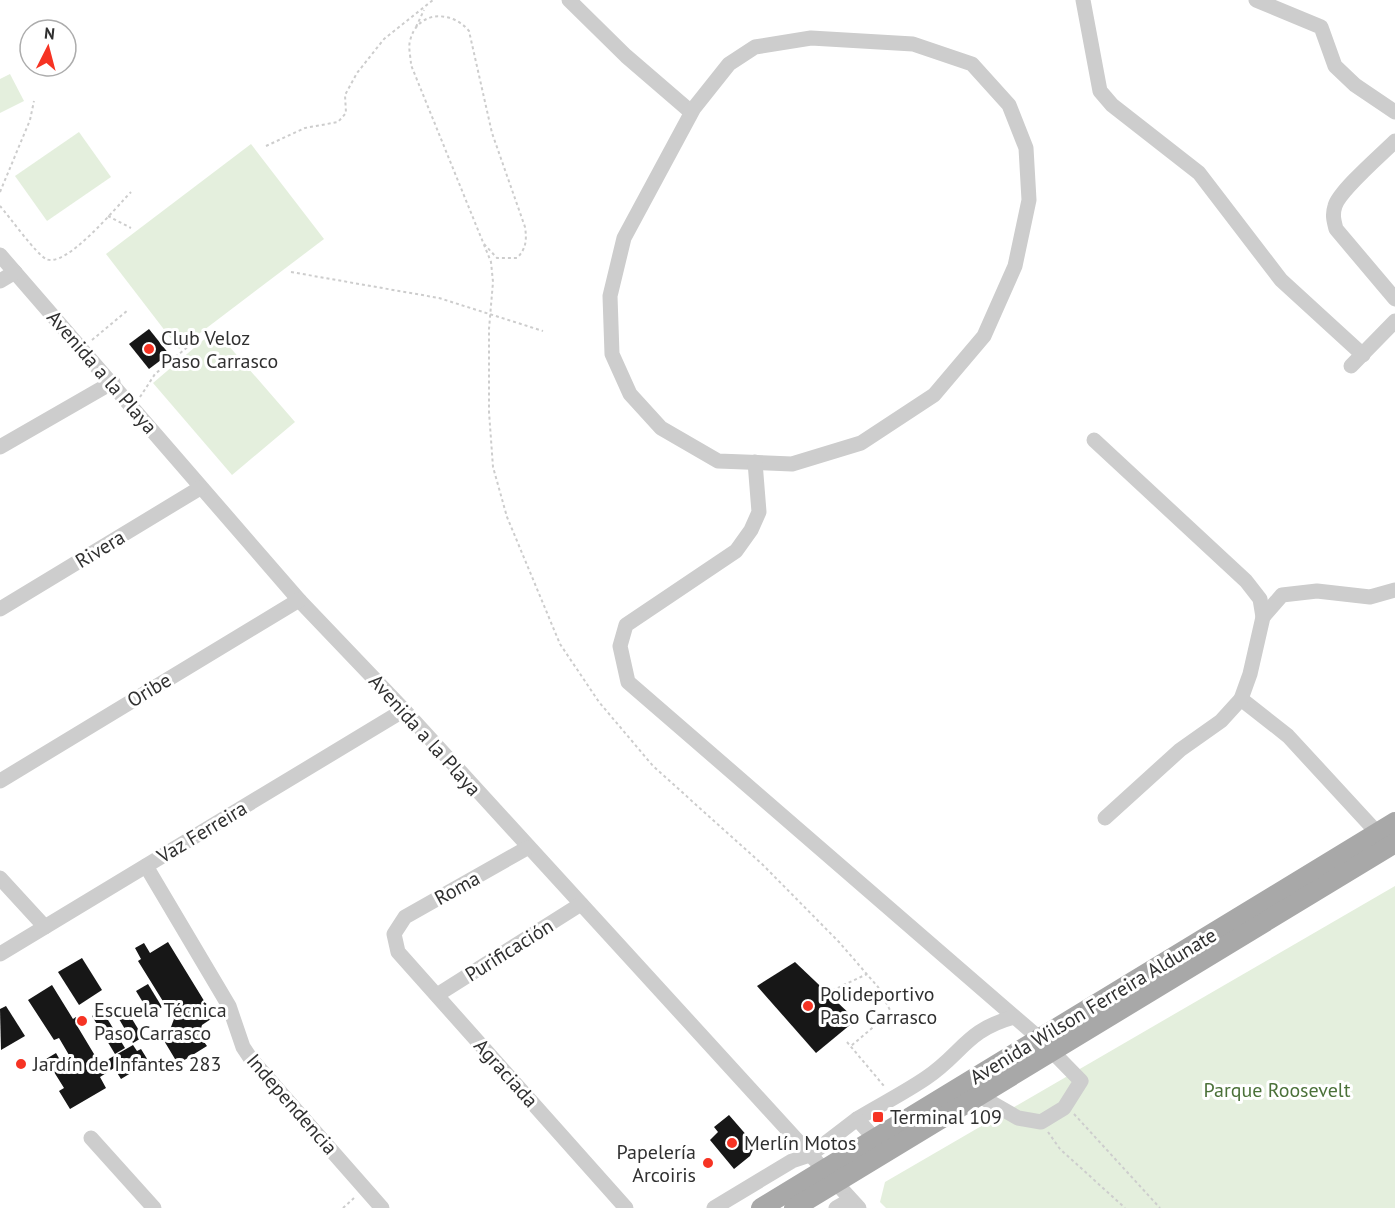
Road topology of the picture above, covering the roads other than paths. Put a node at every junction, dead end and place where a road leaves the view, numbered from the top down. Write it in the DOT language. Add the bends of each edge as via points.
graph roads {
  1 [pos="569,0"];
  2 [pos="1083,0"];
  3 [pos="1256,0"];
  4 [pos="691,112"];
  5 [pos="1395,112"];
  6 [pos="1395,141"];
  7 [pos="0,255"];
  8 [pos="15,272"];
  9 [pos="0,281"];
  10 [pos="1395,299"];
  11 [pos="1395,321"];
  12 [pos="1363,355"];
  13 [pos="1351,366"];
  14 [pos="113,382"];
  15 [pos="1094,440"];
  16 [pos="0,447"];
  17 [pos="755,462"];
  18 [pos="200,488"];
  19 [pos="1395,590"];
  20 [pos="299,600"];
  21 [pos="0,609"];
  22 [pos="1263,617"];
  23 [pos="1240,699"];
  24 [pos="404,710"];
  25 [pos="0,781"];
  26 [pos="1105,818"];
  27 [pos="1395,822"];
  28 [pos="1387,840"];
  29 [pos="526,848"];
  30 [pos="146,866"];
  31 [pos="0,878"];
  32 [pos="581,904"];
  33 [pos="45,927"];
  34 [pos="394,934"];
  35 [pos="0,954"];
  36 [pos="437,996"];
  37 [pos="1014,1017"];
  38 [pos="1046,1044"];
  39 [pos="978,1095"];
  40 [pos="857,1119"];
  41 [pos="91,1138"];
  42 [pos="875,1138"];
  43 [pos="823,1169"];
  44 [pos="855,1204"];
  45 [pos="154,1208"];
  46 [pos="382,1208"];
  47 [pos="626,1208"];
  48 [pos="714,1208"];
  49 [pos="761,1208"];
  50 [pos="794,1208"];
  51 [pos="836,1208"];
  1 -- 4 [label="street"];
  2 -- 12 [label="street" via="1100,91 1112,105 1199,173 1281,280"];
  3 -- 5 [label="street" via="1321,27 1335,66"];
  4 -- 17 [label="street" via="624,238 610,296 612,354 630,394 661,428 718,461"];
  4 -- 17 [label="street" via="729,64 755,47 811,38 913,44 972,64 1009,105 1026,148 1029,200 1015,266 984,336 934,395 861,443 792,464"];
  6 -- 10 [label="street" via="1335,204 1332,218 1336,229"];
  7 -- 8 [label="street, Avenida a la Playa"];
  8 -- 9 [label="street"];
  8 -- 14 [label="street, Avenida a la Playa"];
  11 -- 12 [label="street"];
  12 -- 13 [label="street"];
  14 -- 16 [label="street"];
  14 -- 18 [label="street, Avenida a la Playa"];
  15 -- 22 [label="street" via="1246,581 1260,599"];
  17 -- 37 [label="street" via="759,512 751,530 736,551 627,625 620,646 628,682"];
  18 -- 20 [label="street, Avenida a la Playa"];
  18 -- 21 [label="street, Rivera"];
  19 -- 22 [label="street" via="1370,597 1317,591 1282,595"];
  20 -- 24 [label="street, Avenida a la Playa"];
  20 -- 25 [label="street, Oribe"];
  22 -- 23 [label="street"];
  23 -- 26 [label="street" via="1221,722 1180,750"];
  23 -- 28 [label="street" via="1287,736 1356,813"];
  24 -- 29 [label="street, Avenida a la Playa"];
  24 -- 30 [label="street, Vaz Ferreira"];
  27 -- 28 [label="main road, Avenida Wilson Ferreira Aldunate"];
  28 -- 38 [label="main road, Avenida Wilson Ferreira Aldunate"];
  29 -- 32 [label="street, Avenida a la Playa"];
  29 -- 34 [label="street, Roma" via="405,917"];
  30 -- 33 [label="street, Vaz Ferreira"];
  30 -- 46 [label="street, Independencia" via="229,1006 251,1059"];
  31 -- 33 [label="street"];
  32 -- 36 [label="street, Purificación"];
  32 -- 43 [label="street, Avenida a la Playa"];
  33 -- 35 [label="street, Vaz Ferreira"];
  34 -- 36 [label="street, Agraciada" via="398,952"];
  36 -- 47 [label="street, Agraciada"];
  37 -- 38 [label="street"];
  37 -- 40 [label="street" via="991,1023 928,1077"];
  38 -- 39 [label="main road, Avenida Wilson Ferreira Aldunate"];
  38 -- 39 [label="street" via="1081,1081 1064,1108 1041,1122 1018,1119"];
  38 -- 42 [label="main road, Avenida Wilson Ferreira Aldunate"];
  39 -- 43 [label="main road, Avenida Wilson Ferreira Aldunate"];
  40 -- 42 [label="street"];
  40 -- 43 [label="street"];
  41 -- 45 [label="street"];
  42 -- 43 [label="main road, Avenida Wilson Ferreira Aldunate"];
  43 -- 44 [label="street, Avenida a la Playa"];
  43 -- 48 [label="street, Avenida Wilson Ferreira Aldunate" via="792,1161"];
  43 -- 49 [label="main road, Avenida Wilson Ferreira Aldunate"];
  43 -- 50 [label="main road, Avenida Wilson Ferreira Aldunate"];
  44 -- 51 [label="street"];
}
